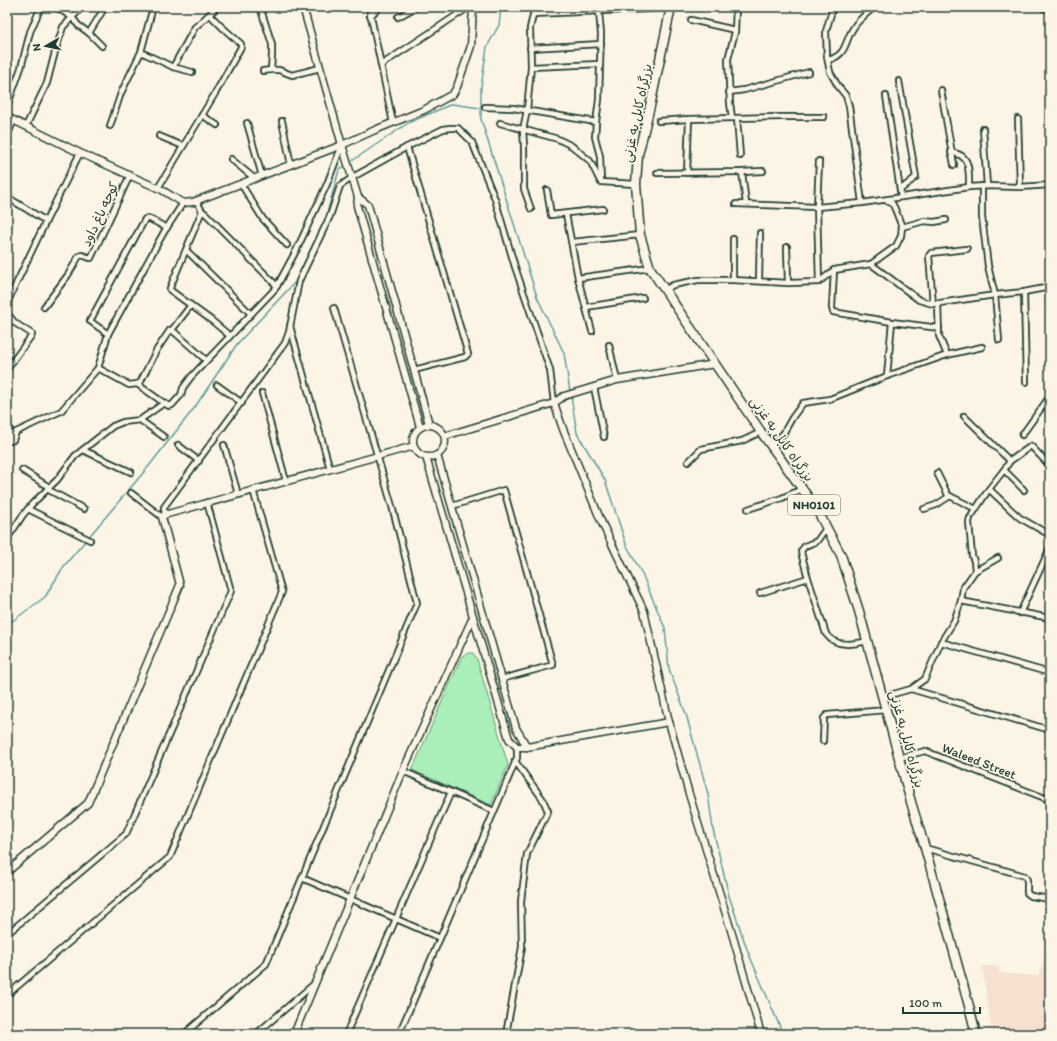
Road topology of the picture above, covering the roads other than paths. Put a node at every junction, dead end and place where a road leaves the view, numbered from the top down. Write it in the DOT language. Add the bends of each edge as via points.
graph roads {
  1 [pos="41,7"];
  2 [pos="56,7"];
  3 [pos="82,7"];
  4 [pos="105,7"];
  5 [pos="153,7"];
  6 [pos="217,7"];
  7 [pos="260,7"];
  8 [pos="303,7"];
  9 [pos="369,7"];
  10 [pos="380,7"];
  11 [pos="416,7"];
  12 [pos="469,7"];
  13 [pos="474,7"];
  14 [pos="535,7"];
  15 [pos="736,7"];
  16 [pos="833,7"];
  17 [pos="874,7"];
  18 [pos="1041,7"];
  19 [pos="671,8"];
  20 [pos="1050,10"];
  21 [pos="599,12"];
  22 [pos="533,14"];
  23 [pos="210,15"];
  24 [pos="370,16"];
  25 [pos="72,17"];
  26 [pos="398,17"];
  27 [pos="691,20"];
  28 [pos="735,30"];
  29 [pos="89,34"];
  30 [pos="601,44"];
  31 [pos="102,46"];
  32 [pos="530,48"];
  33 [pos="141,52"];
  34 [pos="828,60"];
  35 [pos="381,64"];
  36 [pos="600,64"];
  37 [pos="530,66"];
  38 [pos="173,67"];
  39 [pos="320,68"];
  40 [pos="271,70"];
  41 [pos="263,71"];
  42 [pos="192,72"];
  43 [pos="809,72"];
  44 [pos="899,82"];
  45 [pos="941,90"];
  46 [pos="729,92"];
  47 [pos="886,96"];
  48 [pos="7,107"];
  49 [pos="485,107"];
  50 [pos="527,110"];
  51 [pos="202,115"];
  52 [pos="7,117"];
  53 [pos="824,117"];
  54 [pos="735,118"];
  55 [pos="1018,119"];
  56 [pos="14,120"];
  57 [pos="282,120"];
  58 [pos="689,120"];
  59 [pos="596,122"];
  60 [pos="659,122"];
  61 [pos="247,123"];
  62 [pos="393,123"];
  63 [pos="500,123"];
  64 [pos="217,125"];
  65 [pos="26,126"];
  66 [pos="110,126"];
  67 [pos="983,129"];
  68 [pos="523,130"];
  69 [pos="7,136"];
  70 [pos="159,136"];
  71 [pos="342,145"];
  72 [pos="183,146"];
  73 [pos="407,147"];
  74 [pos="80,153"];
  75 [pos="951,153"];
  76 [pos="740,156"];
  77 [pos="231,159"];
  78 [pos="819,161"];
  79 [pos="291,165"];
  80 [pos="954,165"];
  81 [pos="763,171"];
  82 [pos="742,172"];
  83 [pos="657,173"];
  84 [pos="687,173"];
  85 [pos="130,175"];
  86 [pos="262,176"];
  87 [pos="353,177"];
  88 [pos="255,179"];
  89 [pos="601,182"];
  90 [pos="240,184"];
  91 [pos="636,184"];
  92 [pos="1050,185"];
  93 [pos="985,186"];
  94 [pos="1020,186"];
  95 [pos="969,187"];
  96 [pos="158,188"];
  97 [pos="547,190"];
  98 [pos="900,190"];
  99 [pos="358,197"];
  100 [pos="901,197"];
  101 [pos="8,199"];
  102 [pos="196,200"];
  103 [pos="885,200"];
  104 [pos="182,203"];
  105 [pos="862,203"];
  106 [pos="736,204"];
  107 [pos="746,204"];
  108 [pos="817,207"];
  109 [pos="531,209"];
  110 [pos="603,209"];
  111 [pos="202,211"];
  112 [pos="566,214"];
  113 [pos="946,220"];
  114 [pos="46,221"];
  115 [pos="902,227"];
  116 [pos="166,228"];
  117 [pos="760,233"];
  118 [pos="640,235"];
  119 [pos="733,239"];
  120 [pos="572,242"];
  121 [pos="287,245"];
  122 [pos="787,247"];
  123 [pos="967,249"];
  124 [pos="186,250"];
  125 [pos="871,264"];
  126 [pos="650,268"];
  127 [pos="834,270"];
  128 [pos="578,278"];
  129 [pos="733,280"];
  130 [pos="759,281"];
  131 [pos="819,282"];
  132 [pos="788,283"];
  133 [pos="277,286"];
  134 [pos="1050,287"];
  135 [pos="665,290"];
  136 [pos="1024,292"];
  137 [pos="995,295"];
  138 [pos="643,298"];
  139 [pos="7,303"];
  140 [pos="936,303"];
  141 [pos="190,305"];
  142 [pos="1050,306"];
  143 [pos="44,307"];
  144 [pos="586,307"];
  145 [pos="334,308"];
  146 [pos="7,313"];
  147 [pos="251,314"];
  148 [pos="892,322"];
  149 [pos="290,325"];
  150 [pos="939,328"];
  151 [pos="172,330"];
  152 [pos="592,331"];
  153 [pos="108,334"];
  154 [pos="230,336"];
  155 [pos="999,340"];
  156 [pos="609,345"];
  157 [pos="982,347"];
  158 [pos="947,355"];
  159 [pos="206,360"];
  160 [pos="715,364"];
  161 [pos="98,368"];
  162 [pos="7,369"];
  163 [pos="414,370"];
  164 [pos="887,376"];
  165 [pos="617,380"];
  166 [pos="1026,382"];
  167 [pos="137,384"];
  168 [pos="217,385"];
  169 [pos="591,388"];
  170 [pos="262,393"];
  171 [pos="1050,396"];
  172 [pos="164,403"];
  173 [pos="242,403"];
  174 [pos="554,403"];
  175 [pos="964,416"];
  176 [pos="7,419"];
  177 [pos="140,420"];
  178 [pos="429,424"];
  179 [pos="420,427"];
  180 [pos="761,432"];
  181 [pos="1022,435"];
  182 [pos="445,436"];
  183 [pos="604,437"];
  184 [pos="164,438"];
  185 [pos="13,440"];
  186 [pos="7,442"];
  187 [pos="178,444"];
  188 [pos="224,445"];
  189 [pos="770,445"];
  190 [pos="414,446"];
  191 [pos="83,450"];
  192 [pos="437,455"];
  193 [pos="377,456"];
  194 [pos="426,457"];
  195 [pos="199,461"];
  196 [pos="1010,461"];
  197 [pos="688,462"];
  198 [pos="1050,466"];
  199 [pos="330,469"];
  200 [pos="22,470"];
  201 [pos="1004,470"];
  202 [pos="131,472"];
  203 [pos="937,472"];
  204 [pos="286,481"];
  205 [pos="48,488"];
  206 [pos="802,489"];
  207 [pos="989,489"];
  208 [pos="253,490"];
  209 [pos="1024,490"];
  210 [pos="131,493"];
  211 [pos="238,494"];
  212 [pos="950,496"];
  213 [pos="207,502"];
  214 [pos="452,506"];
  215 [pos="976,508"];
  216 [pos="28,509"];
  217 [pos="84,509"];
  218 [pos="748,509"];
  219 [pos="924,509"];
  220 [pos="164,515"];
  221 [pos="827,527"];
  222 [pos="1050,535"];
  223 [pos="7,539"];
  224 [pos="90,540"];
  225 [pos="1050,548"];
  226 [pos="998,558"];
  227 [pos="975,572"];
  228 [pos="808,578"];
  229 [pos="760,593"];
  230 [pos="961,601"];
  231 [pos="1020,613"];
  232 [pos="473,617"];
  233 [pos="1050,618"];
  234 [pos="868,641"];
  235 [pos="941,642"];
  236 [pos="1050,673"];
  237 [pos="502,679"];
  238 [pos="911,688"];
  239 [pos="883,697"];
  240 [pos="886,710"];
  241 [pos="669,722"];
  242 [pos="1050,730"];
  243 [pos="823,741"];
  244 [pos="517,747"];
  245 [pos="527,747"];
  246 [pos="899,758"];
  247 [pos="515,762"];
  248 [pos="403,771"];
  249 [pos="451,792"];
  250 [pos="1050,800"];
  251 [pos="494,811"];
  252 [pos="925,848"];
  253 [pos="7,872"];
  254 [pos="302,878"];
  255 [pos="350,899"];
  256 [pos="1050,899"];
  257 [pos="396,919"];
  258 [pos="7,934"];
  259 [pos="440,938"];
  260 [pos="315,983"];
  261 [pos="7,995"];
  262 [pos="184,1034"];
  263 [pos="256,1034"];
  264 [pos="294,1034"];
  265 [pos="346,1034"];
  266 [pos="399,1034"];
  267 [pos="506,1034"];
  268 [pos="761,1034"];
  269 [pos="976,1034"];
  1 -- 48 [label="street" via="30,32"];
  2 -- 25 [label="street"];
  3 -- 25 [label="street"];
  4 -- 29 [label="street"];
  5 -- 33 [label="street"];
  6 -- 23 [label="street"];
  7 -- 40 [label="street" via="272,44"];
  8 -- 39 [label="street"];
  9 -- 24 [label="street"];
  10 -- 24 [label="street"];
  11 -- 26 [label="street"];
  12 -- 35 [label="street"];
  13 -- 62 [label="street" via="471,46 453,94"];
  14 -- 22 [label="street"];
  15 -- 28 [label="street"];
  16 -- 34 [label="street" via="826,31"];
  17 -- 34 [label="street" via="854,27 841,53"];
  18 -- 20 [label="street"];
  19 -- 21 [label="street"];
  19 -- 91 [label="highway, بزرگراه کابل به غزنی / NH0101" via="638,155"];
  21 -- 22 [label="street"];
  21 -- 30 [label="street"];
  22 -- 32 [label="street"];
  23 -- 38 [label="street" via="195,27"];
  23 -- 51 [label="street" via="241,44 241,47"];
  24 -- 35 [label="street"];
  25 -- 29 [label="street"];
  25 -- 65 [label="street" via="63,27 47,83"];
  27 -- 28 [label="street"];
  28 -- 46 [label="street" via="728,59"];
  29 -- 31 [label="street"];
  30 -- 32 [label="street"];
  30 -- 36 [label="street"];
  32 -- 37 [label="street"];
  33 -- 38 [label="street"];
  33 -- 66 [label="street" via="121,93"];
  34 -- 105 [label="street" via="830,72 846,96 849,106"];
  35 -- 62 [label="street"];
  36 -- 37 [label="street"];
  36 -- 59 [label="street"];
  37 -- 50 [label="street"];
  38 -- 42 [label="street"];
  39 -- 40 [label="street" via="292,75"];
  39 -- 71 [label="street"];
  40 -- 41 [label="street"];
  43 -- 46 [label="street"];
  44 -- 98 [label="street" via="916,177"];
  45 -- 75 [label="street"];
  46 -- 54 [label="street"];
  47 -- 98 [label="street"];
  49 -- 50 [label="street"];
  50 -- 59 [label="street"];
  50 -- 68 [label="street"];
  51 -- 64 [label="street"];
  51 -- 72 [label="street"];
  52 -- 56 [label="street"];
  53 -- 54 [label="street"];
  54 -- 58 [label="street"];
  54 -- 76 [label="street"];
  55 -- 94 [label="street"];
  56 -- 65 [label="street"];
  56 -- 69 [label="street"];
  57 -- 79 [label="street"];
  58 -- 60 [label="street"];
  58 -- 84 [label="street"];
  59 -- 89 [label="street"];
  61 -- 86 [label="street"];
  62 -- 71 [label="street"];
  63 -- 68 [label="street"];
  65 -- 74 [label="street"];
  67 -- 93 [label="street"];
  68 -- 89 [label="street" via="558,139 572,146 590,161"];
  68 -- 109 [label="street" via="524,189"];
  70 -- 72 [label="street"];
  71 -- 79 [label="street"];
  71 -- 87 [label="street"];
  71 -- 133 [label="street" via="327,184"];
  72 -- 96 [label="street"];
  73 -- 87 [label="street"];
  73 -- 163 [label="street" via="468,354 465,357"];
  73 -- 174 [label="street" via="450,128 458,128 472,142 495,199 548,363"];
  74 -- 85 [label="street"];
  74 -- 114 [label="street"];
  75 -- 80 [label="street"];
  75 -- 95 [label="street" via="962,156 967,162"];
  77 -- 88 [label="street"];
  78 -- 108 [label="street"];
  79 -- 86 [label="street"];
  81 -- 82 [label="street"];
  82 -- 84 [label="street"];
  82 -- 107 [label="street"];
  83 -- 84 [label="street"];
  85 -- 96 [label="street"];
  85 -- 143 [label="street, کوچه باغ داود" via="92,258 79,256"];
  86 -- 88 [label="street"];
  87 -- 99 [label="street"];
  87 -- 149 [label="street" via="340,186 330,216 299,281"];
  88 -- 90 [label="street"];
  89 -- 91 [label="street"];
  90 -- 102 [label="street"];
  90 -- 121 [label="street" via="263,219"];
  91 -- 118 [label="highway, بزرگراه کابل به غزنی / NH0101"];
  92 -- 94 [label="street"];
  93 -- 94 [label="street"];
  93 -- 95 [label="street"];
  93 -- 137 [label="street" via="982,217 988,266"];
  95 -- 100 [label="street"];
  96 -- 104 [label="street"];
  97 -- 112 [label="street" via="551,215"];
  98 -- 100 [label="street"];
  99 -- 163 [label="street" via="368,205"];
  99 -- 179 [label="street" via="357,206"];
  100 -- 103 [label="street"];
  101 -- 114 [label="street"];
  102 -- 104 [label="street"];
  102 -- 111 [label="street"];
  103 -- 105 [label="street"];
  103 -- 115 [label="street" via="892,203"];
  104 -- 116 [label="street"];
  105 -- 108 [label="street"];
  106 -- 107 [label="street"];
  107 -- 108 [label="street"];
  108 -- 131 [label="street"];
  110 -- 112 [label="street"];
  111 -- 124 [label="street"];
  111 -- 133 [label="street"];
  112 -- 120 [label="street"];
  113 -- 115 [label="street" via="924,221"];
  114 -- 139 [label="street"];
  115 -- 125 [label="street" via="896,246"];
  116 -- 153 [label="street"];
  116 -- 153 [label="street" via="148,218 145,219 90,322"];
  117 -- 130 [label="street"];
  118 -- 120 [label="street"];
  118 -- 126 [label="highway, بزرگراه کابل به غزنی / NH0101"];
  119 -- 129 [label="street"];
  120 -- 128 [label="street"];
  122 -- 132 [label="street"];
  123 -- 140 [label="street" via="930,254"];
  124 -- 141 [label="street" via="170,290"];
  124 -- 147 [label="street"];
  125 -- 127 [label="street"];
  125 -- 140 [label="street" via="919,300"];
  126 -- 128 [label="street"];
  126 -- 135 [label="highway, بزرگراه کابل به غزنی / NH0101"];
  127 -- 131 [label="street"];
  127 -- 148 [label="street" via="833,312"];
  128 -- 144 [label="street"];
  129 -- 130 [label="street"];
  129 -- 135 [label="street" via="698,280 673,285"];
  130 -- 132 [label="street"];
  131 -- 132 [label="street"];
  133 -- 147 [label="street"];
  134 -- 136 [label="street"];
  134 -- 142 [label="street"];
  135 -- 160 [label="highway, بزرگراه کابل به غزنی / NH0101"];
  136 -- 137 [label="street"];
  136 -- 166 [label="street"];
  137 -- 140 [label="street"];
  137 -- 155 [label="street"];
  138 -- 144 [label="street"];
  140 -- 150 [label="street"];
  141 -- 151 [label="street"];
  141 -- 154 [label="street"];
  144 -- 152 [label="street"];
  145 -- 193 [label="street"];
  146 -- 162 [label="street" via="15,323 32,334"];
  147 -- 154 [label="street"];
  148 -- 150 [label="street"];
  148 -- 164 [label="street"];
  149 -- 173 [label="street" via="284,346"];
  149 -- 199 [label="street"];
  150 -- 158 [label="street"];
  151 -- 159 [label="street"];
  151 -- 167 [label="street" via="168,331 140,383"];
  153 -- 161 [label="street"];
  154 -- 159 [label="street"];
  156 -- 165 [label="street"];
  157 -- 158 [label="street"];
  158 -- 164 [label="street"];
  159 -- 172 [label="street" via="172,406"];
  160 -- 165 [label="street"];
  160 -- 180 [label="highway, بزرگراه کابل به غزنی / NH0101"];
  161 -- 167 [label="street" via="129,385"];
  161 -- 185 [label="street" via="61,411 16,432"];
  163 -- 178 [label="street"];
  164 -- 189 [label="street" via="830,399 803,403 783,434"];
  165 -- 169 [label="street"];
  167 -- 172 [label="street"];
  168 -- 173 [label="street"];
  169 -- 174 [label="street" via="564,396"];
  169 -- 183 [label="street"];
  170 -- 204 [label="street"];
  171 -- 181 [label="street"];
  172 -- 177 [label="street"];
  173 -- 195 [label="street"];
  174 -- 182 [label="street"];
  174 -- 241 [label="street" via="601,521 644,611"];
  175 -- 196 [label="street"];
  176 -- 185 [label="street"];
  177 -- 184 [label="street"];
  177 -- 191 [label="street" via="114,426"];
  178 -- 179 [label="street"];
  178 -- 182 [label="street" via="439,428"];
  179 -- 190 [label="street" via="414,436"];
  180 -- 189 [label="highway, بزرگراه کابل به غزنی / NH0101"];
  180 -- 197 [label="street" via="742,441 701,449"];
  182 -- 192 [label="street" via="444,447"];
  185 -- 186 [label="street"];
  187 -- 195 [label="street"];
  188 -- 211 [label="street"];
  189 -- 206 [label="highway, بزرگراه کابل به غزنی / NH0101"];
  190 -- 193 [label="street"];
  190 -- 194 [label="street"];
  191 -- 202 [label="street"];
  191 -- 205 [label="street"];
  192 -- 194 [label="street"];
  192 -- 214 [label="street"];
  193 -- 199 [label="street"];
  193 -- 254 [label="street" via="417,603"];
  194 -- 232 [label="street"];
  195 -- 220 [label="street" via="164,508"];
  196 -- 198 [label="street" via="1030,446"];
  196 -- 201 [label="street"];
  199 -- 204 [label="street"];
  200 -- 205 [label="street"];
  201 -- 207 [label="street"];
  201 -- 209 [label="street"];
  203 -- 212 [label="street"];
  204 -- 208 [label="street"];
  205 -- 216 [label="street"];
  205 -- 217 [label="street"];
  206 -- 218 [label="street"];
  206 -- 221 [label="highway, بزرگراه کابل به غزنی / NH0101"];
  207 -- 215 [label="street"];
  207 -- 222 [label="street" via="1020,518"];
  208 -- 211 [label="street"];
  208 -- 261 [label="street" via="282,592 170,857"];
  210 -- 220 [label="street"];
  211 -- 213 [label="street"];
  212 -- 215 [label="street"];
  212 -- 219 [label="street"];
  213 -- 220 [label="street"];
  213 -- 258 [label="street" via="231,591 126,834"];
  214 -- 237 [label="street"];
  214 -- 237 [label="street" via="504,490 553,665"];
  215 -- 227 [label="street" via="969,522"];
  216 -- 223 [label="street"];
  216 -- 224 [label="street"];
  220 -- 253 [label="street" via="180,585 88,803"];
  221 -- 228 [label="street" via="817,541 805,546 802,551"];
  221 -- 234 [label="highway, بزرگراه کابل به غزنی / NH0101" via="841,555"];
  225 -- 231 [label="street"];
  226 -- 227 [label="street"];
  227 -- 230 [label="street" via="963,588"];
  228 -- 229 [label="street"];
  228 -- 234 [label="street" via="826,634 841,643"];
  230 -- 231 [label="street"];
  230 -- 235 [label="street" via="954,621"];
  231 -- 233 [label="street"];
  232 -- 244 [label="street" via="509,739"];
  232 -- 248 [label="street"];
  234 -- 239 [label="highway, بزرگراه کابل به غزنی / NH0101"];
  235 -- 236 [label="street"];
  235 -- 238 [label="street" via="926,679"];
  237 -- 245 [label="street" via="516,728"];
  238 -- 239 [label="street"];
  238 -- 242 [label="street"];
  239 -- 240 [label="highway, بزرگراه کابل به غزنی / NH0101"];
  240 -- 243 [label="street" via="827,715 824,718"];
  240 -- 246 [label="highway, بزرگراه کابل به غزنی / NH0101"];
  241 -- 245 [label="street"];
  241 -- 268 [label="street"];
  244 -- 245 [label="street"];
  244 -- 247 [label="street"];
  246 -- 250 [label="street, Waleed Street" via="925,751"];
  246 -- 252 [label="highway, بزرگراه کابل به غزنی / NH0101"];
  247 -- 251 [label="street"];
  247 -- 267 [label="street" via="542,798 548,811 527,854 521,900 522,947"];
  248 -- 249 [label="street"];
  248 -- 255 [label="street"];
  249 -- 251 [label="street"];
  249 -- 257 [label="street"];
  251 -- 259 [label="street"];
  252 -- 256 [label="street" via="1025,876 1027,893"];
  252 -- 269 [label="highway, بزرگراه کابل به غزنی / NH0101"];
  254 -- 255 [label="street"];
  254 -- 262 [label="street" via="266,964"];
  255 -- 257 [label="street"];
  255 -- 260 [label="street"];
  257 -- 259 [label="street"];
  257 -- 265 [label="street"];
  259 -- 266 [label="street"];
  260 -- 263 [label="street"];
  260 -- 264 [label="street"];
}
